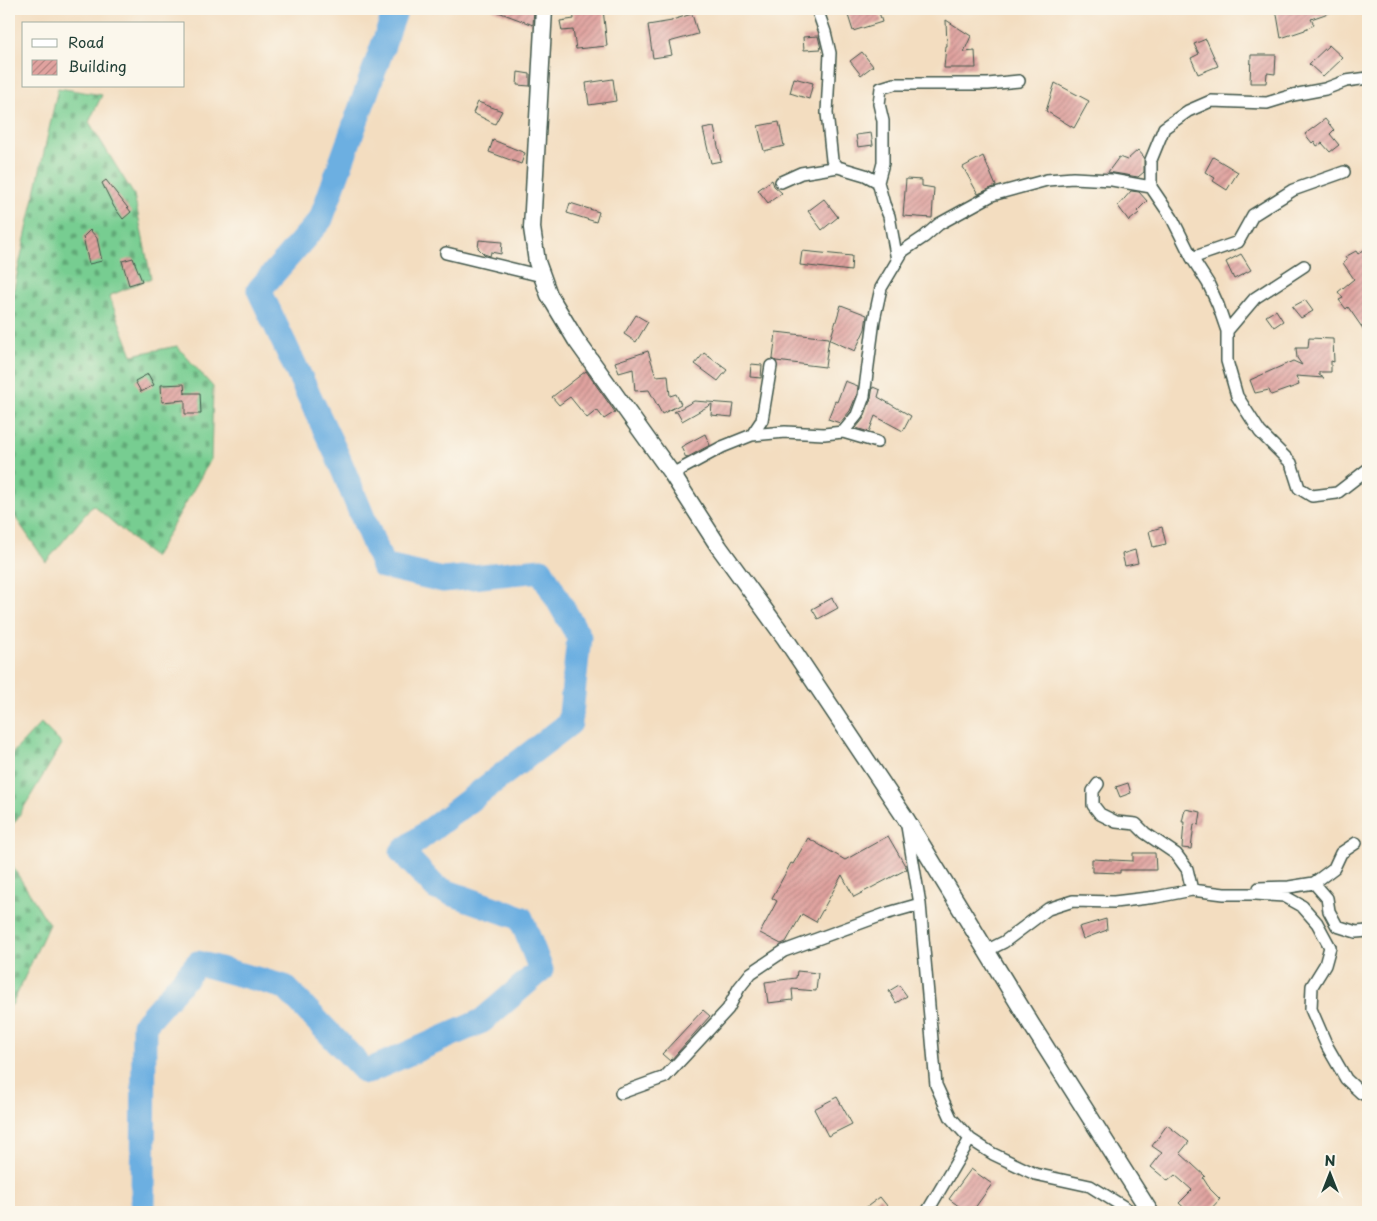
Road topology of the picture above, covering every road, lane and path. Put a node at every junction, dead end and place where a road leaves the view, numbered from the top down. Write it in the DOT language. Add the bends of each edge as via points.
graph roads {
  1 [pos="544,9"];
  2 [pos="817,9"];
  3 [pos="1368,78"];
  4 [pos="1019,81"];
  5 [pos="838,167"];
  6 [pos="1344,172"];
  7 [pos="781,182"];
  8 [pos="878,182"];
  9 [pos="1151,187"];
  10 [pos="446,253"];
  11 [pos="1192,258"];
  12 [pos="897,260"];
  13 [pos="1304,266"];
  14 [pos="542,276"];
  15 [pos="1227,332"];
  16 [pos="771,366"];
  17 [pos="843,432"];
  18 [pos="752,435"];
  19 [pos="877,442"];
  20 [pos="1368,469"];
  21 [pos="672,474"];
  22 [pos="1098,784"];
  23 [pos="906,819"];
  24 [pos="1356,843"];
  25 [pos="1314,883"];
  26 [pos="1192,890"];
  27 [pos="1224,894"];
  28 [pos="920,904"];
  29 [pos="1368,931"];
  30 [pos="986,951"];
  31 [pos="621,1093"];
  32 [pos="1368,1096"];
  33 [pos="970,1139"];
  34 [pos="928,1212"];
  35 [pos="1132,1212"];
  36 [pos="1150,1212"];
  1 -- 14 [label="street" via="532,228"];
  2 -- 5 [label="street" via="830,53 827,113 832,160"];
  3 -- 9 [label="street" via="1267,103 1211,101 1188,111 1164,128 1151,160"];
  4 -- 8 [label="street" via="894,84 881,88 883,163"];
  5 -- 7 [label="street" via="801,173"];
  5 -- 8 [label="street"];
  6 -- 11 [label="street" via="1293,190 1253,215 1238,242"];
  8 -- 12 [label="street" via="889,216"];
  9 -- 11 [label="street" via="1172,218"];
  9 -- 12 [label="street" via="1073,178 1047,180 992,195 939,224 903,251"];
  10 -- 14 [label="street"];
  11 -- 15 [label="street" via="1212,290"];
  12 -- 17 [label="street" via="881,288 864,396 856,415"];
  13 -- 15 [label="street" via="1255,298"];
  14 -- 21 [label="street" via="549,295 576,340"];
  15 -- 20 [label="street" via="1227,361 1237,396 1260,432 1291,463 1299,488 1312,496 1337,493"];
  16 -- 18 [label="street" via="762,420"];
  17 -- 18 [label="street"];
  17 -- 19 [label="street"];
  18 -- 21 [label="street"];
  21 -- 23 [label="street"];
  22 -- 26 [label="street" via="1093,791 1094,805 1100,814 1116,822 1136,824 1176,854 1187,869"];
  23 -- 28 [label="street"];
  23 -- 30 [label="street"];
  24 -- 25 [label="street" via="1341,853 1334,868"];
  25 -- 27 [label="street" via="1244,889"];
  25 -- 29 [label="street" via="1327,898 1337,926 1356,932"];
  26 -- 27 [label="street"];
  26 -- 30 [label="street" via="1114,902 1072,901 1048,908 1004,942"];
  27 -- 32 [label="street" via="1284,896 1302,906 1317,922 1330,946 1325,965 1312,986 1311,1009 1346,1079"];
  28 -- 31 [label="street" via="784,951 751,974 728,1009 665,1076"];
  28 -- 33 [label="street" via="936,1085 951,1118"];
  30 -- 36 [label="street"];
  33 -- 34 [label="street"];
  33 -- 35 [label="street" via="1035,1174 1090,1186"];
}
